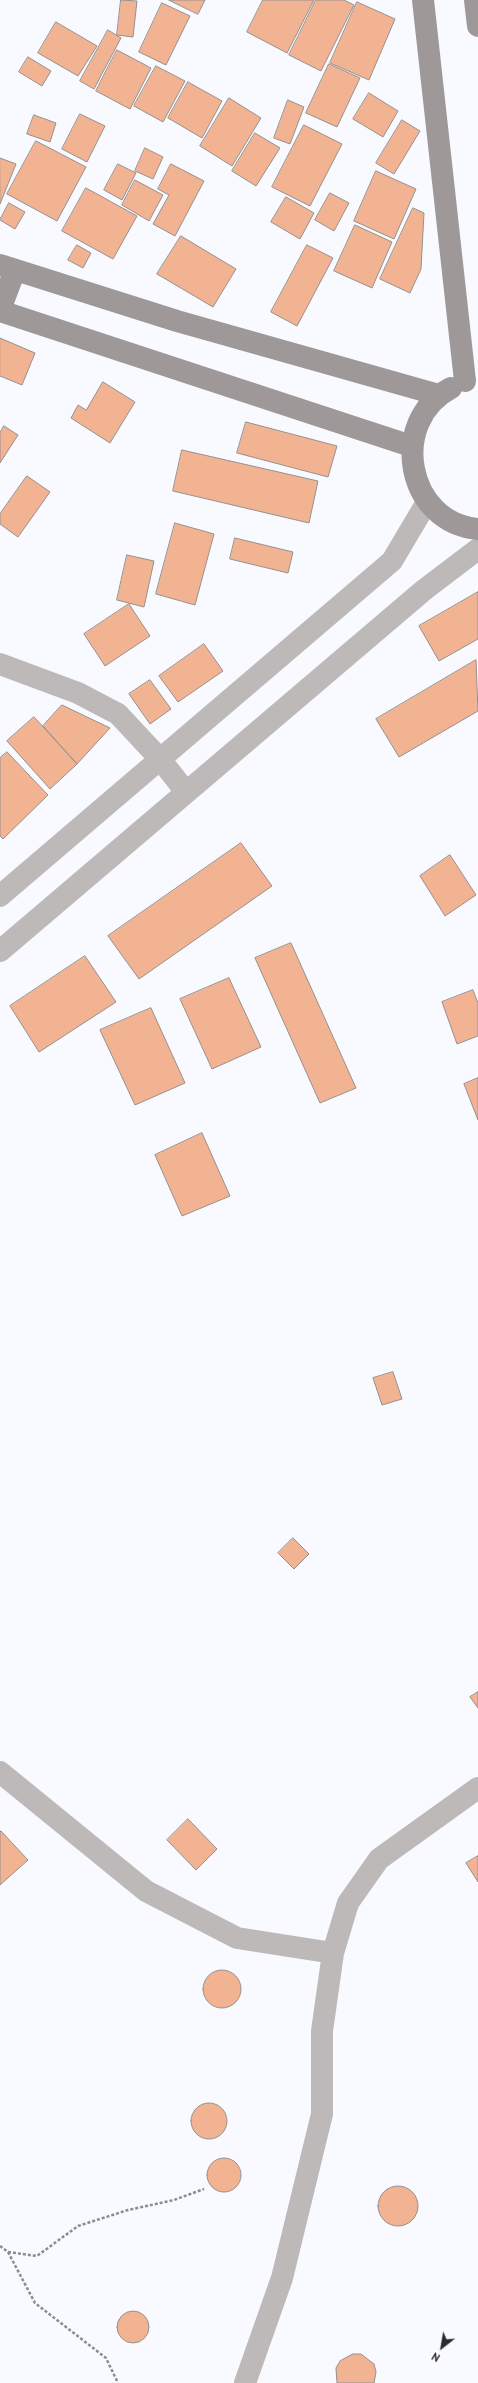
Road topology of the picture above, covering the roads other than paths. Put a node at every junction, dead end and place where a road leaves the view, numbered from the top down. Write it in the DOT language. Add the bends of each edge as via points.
graph roads {
  1 [pos="423,0"];
  2 [pos="475,0"];
  3 [pos="478,26"];
  4 [pos="8,268"];
  5 [pos="0,311"];
  6 [pos="471,380"];
  7 [pos="439,394"];
  8 [pos="411,446"];
  9 [pos="428,502"];
  10 [pos="478,529"];
  11 [pos="478,549"];
  12 [pos="0,664"];
  13 [pos="160,759"];
  14 [pos="186,792"];
  15 [pos="0,896"];
  16 [pos="0,951"];
  17 [pos="0,1772"];
  18 [pos="478,1788"];
  19 [pos="333,1953"];
  20 [pos="245,2383"];
  1 -- 6 [label="main road"];
  2 -- 3 [label="main road"];
  4 -- 5 [label="main road"];
  4 -- 7 [label="main road" via="178,321"];
  5 -- 8 [label="main road"];
  6 -- 7 [label="main road"];
  7 -- 8 [label="main road" via="420,418"];
  8 -- 9 [label="main road" via="414,476"];
  9 -- 10 [label="main road" via="449,520"];
  9 -- 13 [label="street" via="392,561"];
  11 -- 14 [label="street" via="418,595"];
  12 -- 13 [label="street" via="78,693 118,714"];
  13 -- 14 [label="street"];
  13 -- 15 [label="street"];
  14 -- 16 [label="street"];
  17 -- 19 [label="street" via="146,1891 237,1938"];
  18 -- 19 [label="street" via="379,1859 348,1903"];
  19 -- 20 [label="street" via="322,2031 322,2114 282,2278"];
}
